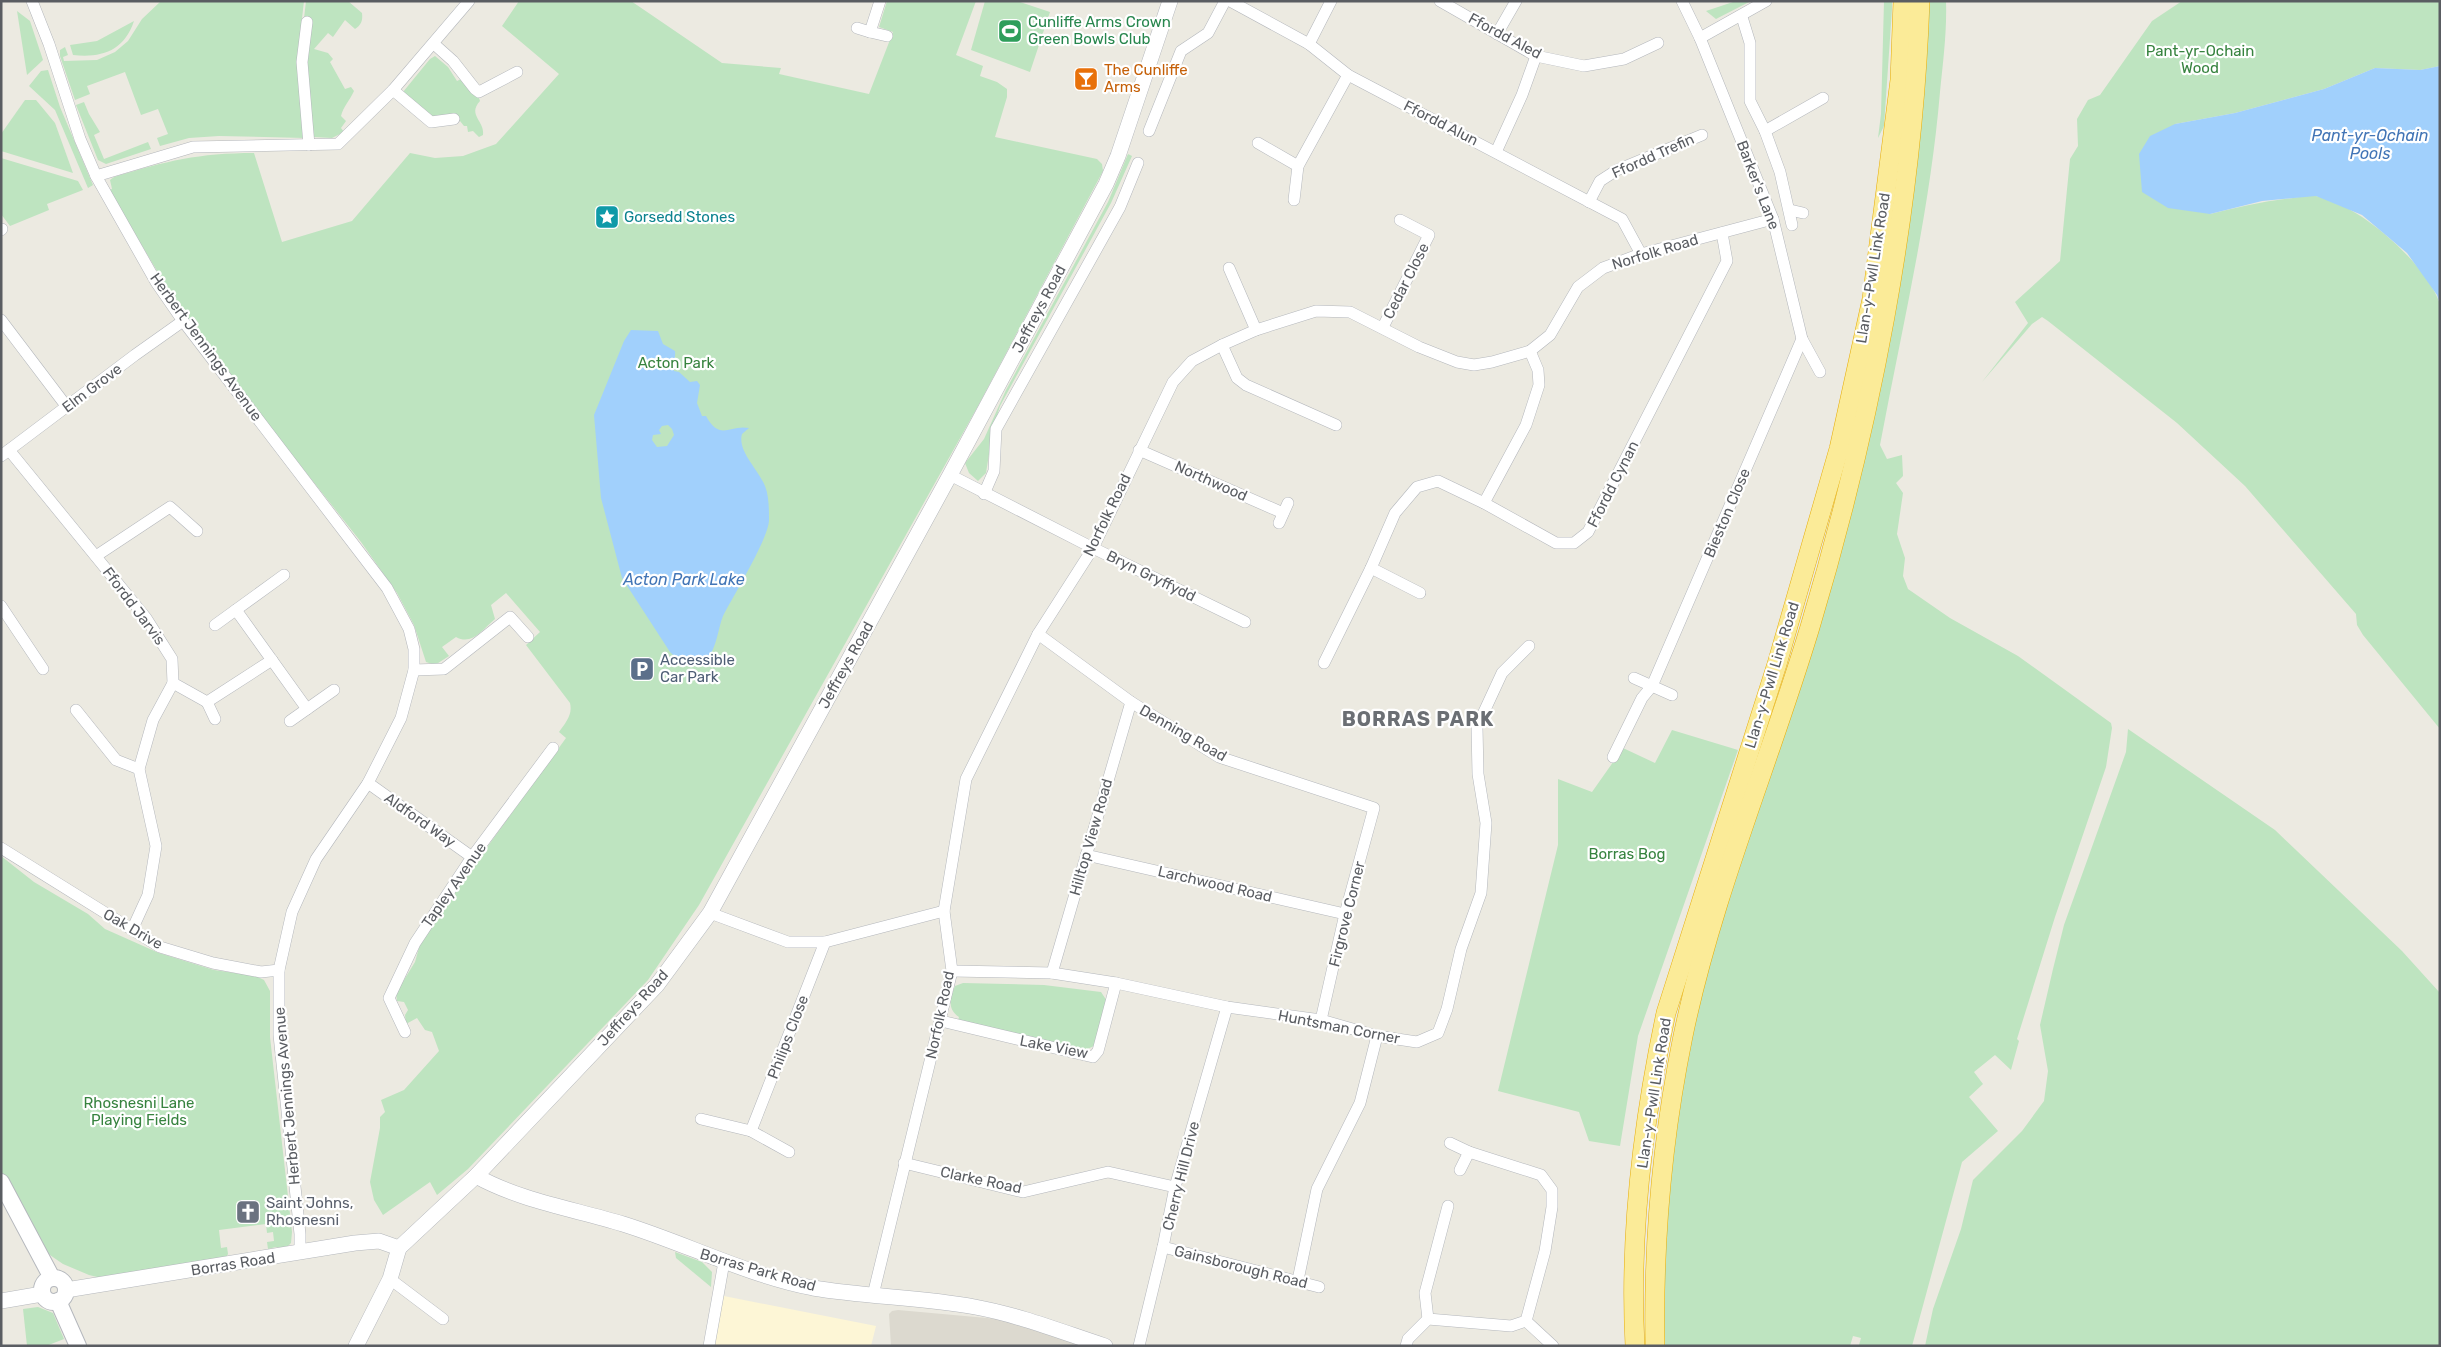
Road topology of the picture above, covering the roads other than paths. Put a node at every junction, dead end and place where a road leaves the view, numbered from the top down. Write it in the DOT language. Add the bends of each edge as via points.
graph roads {
  1 [pos="32,1"];
  2 [pos="469,1"];
  3 [pos="880,1"];
  4 [pos="1170,1"];
  5 [pos="1225,1"];
  6 [pos="1230,1"];
  7 [pos="1332,1"];
  8 [pos="1440,1"];
  9 [pos="1516,1"];
  10 [pos="1682,1"];
  11 [pos="1766,1"];
  12 [pos="1903,1"];
  13 [pos="1920,1"];
  14 [pos="1742,16"];
  15 [pos="307,22"];
  16 [pos="857,28"];
  17 [pos="870,32"];
  18 [pos="1497,34"];
  19 [pos="887,36"];
  20 [pos="1700,38"];
  21 [pos="1658,43"];
  22 [pos="434,44"];
  23 [pos="1308,44"];
  24 [pos="1536,56"];
  25 [pos="517,72"];
  26 [pos="1348,75"];
  27 [pos="393,90"];
  28 [pos="1819,114"];
  29 [pos="454,119"];
  30 [pos="1149,131"];
  31 [pos="1764,131"];
  32 [pos="1702,135"];
  33 [pos="1258,143"];
  34 [pos="309,145"];
  35 [pos="1496,152"];
  36 [pos="1138,163"];
  37 [pos="1298,166"];
  38 [pos="96,176"];
  39 [pos="1294,200"];
  40 [pos="1590,202"];
  41 [pos="1790,210"];
  42 [pos="1803,213"];
  43 [pos="1773,218"];
  44 [pos="1400,220"];
  45 [pos="1792,225"];
  46 [pos="1722,233"];
  47 [pos="1641,254"];
  48 [pos="1229,268"];
  49 [pos="1,320"];
  50 [pos="183,321"];
  51 [pos="1383,327"];
  52 [pos="1256,330"];
  53 [pos="1802,339"];
  54 [pos="1222,345"];
  55 [pos="1530,351"];
  56 [pos="1820,372"];
  57 [pos="67,407"];
  58 [pos="1336,425"];
  59 [pos="1139,450"];
  60 [pos="5,453"];
  61 [pos="950,475"];
  62 [pos="984,494"];
  63 [pos="1484,503"];
  64 [pos="1283,513"];
  65 [pos="197,531"];
  66 [pos="1093,548"];
  67 [pos="96,556"];
  68 [pos="1371,568"];
  69 [pos="284,575"];
  70 [pos="1420,593"];
  71 [pos="1,606"];
  72 [pos="236,610"];
  73 [pos="1245,622"];
  74 [pos="215,625"];
  75 [pos="1038,634"];
  76 [pos="528,637"];
  77 [pos="1529,646"];
  78 [pos="272,660"];
  79 [pos="1324,663"];
  80 [pos="43,669"];
  81 [pos="414,670"];
  82 [pos="1634,678"];
  83 [pos="173,683"];
  84 [pos="1652,686"];
  85 [pos="334,690"];
  86 [pos="1672,695"];
  87 [pos="207,702"];
  88 [pos="1131,702"];
  89 [pos="76,710"];
  90 [pos="307,710"];
  91 [pos="215,719"];
  92 [pos="290,722"];
  93 [pos="553,748"];
  94 [pos="1613,757"];
  95 [pos="139,769"];
  96 [pos="368,783"];
  97 [pos="1374,808"];
  98 [pos="1,848"];
  99 [pos="1086,855"];
  100 [pos="472,857"];
  101 [pos="944,911"];
  102 [pos="710,913"];
  103 [pos="1345,914"];
  104 [pos="132,930"];
  105 [pos="825,942"];
  106 [pos="279,970"];
  107 [pos="952,972"];
  108 [pos="1052,972"];
  109 [pos="1116,984"];
  110 [pos="1227,1007"];
  111 [pos="1321,1020"];
  112 [pos="941,1021"];
  113 [pos="405,1032"];
  114 [pos="1377,1036"];
  115 [pos="700,1119"];
  116 [pos="751,1131"];
  117 [pos="1450,1143"];
  118 [pos="1469,1152"];
  119 [pos="789,1153"];
  120 [pos="904,1163"];
  121 [pos="1460,1170"];
  122 [pos="476,1176"];
  123 [pos="1,1182"];
  124 [pos="1175,1187"];
  125 [pos="1448,1206"];
  126 [pos="1163,1247"];
  127 [pos="399,1248"];
  128 [pos="300,1253"];
  129 [pos="724,1262"];
  130 [pos="52,1278"];
  131 [pos="390,1278"];
  132 [pos="1298,1280"];
  133 [pos="1319,1287"];
  134 [pos="42,1294"];
  135 [pos="872,1294"];
  136 [pos="62,1296"];
  137 [pos="1,1301"];
  138 [pos="442,1319"];
  139 [pos="1428,1319"];
  140 [pos="1526,1321"];
  141 [pos="78,1346"];
  142 [pos="356,1346"];
  143 [pos="709,1346"];
  144 [pos="1105,1346"];
  145 [pos="1139,1346"];
  146 [pos="1406,1346"];
  147 [pos="1553,1346"];
  148 [pos="1635,1346"];
  149 [pos="1655,1346"];
  1 -- 38 [label="street, Herbert Jennings Avenue"];
  2 -- 22 [label="street"];
  3 -- 17 [label="street"];
  4 -- 61 [label="street, Jeffreys Road" via="1106,184"];
  5 -- 30 [label="street" via="1208,34 1181,51"];
  6 -- 23 [label="street, Ffordd Alun"];
  7 -- 23 [label="street"];
  8 -- 18 [label="street, Ffordd Aled"];
  9 -- 18 [label="street"];
  10 -- 20 [label="street, Barker's Lane"];
  11 -- 14 [label="street"];
  12 -- 148 [label="highway, Llan-y-Pwll Link Road" via="1900,80 1872,299 1839,449 1777,664 1666,1013 1658,1051 1637,1222"];
  13 -- 149 [label="highway, Llan-y-Pwll Link Road" via="1918,71 1894,259 1861,440 1810,628 1752,797 1683,1034 1665,1134 1656,1231"];
  14 -- 20 [label="street"];
  14 -- 31 [label="street" via="1750,43 1750,100"];
  15 -- 34 [label="street" via="302,62"];
  16 -- 17 [label="street"];
  17 -- 19 [label="street"];
  18 -- 24 [label="street, Ffordd Aled"];
  20 -- 43 [label="street, Barker's Lane"];
  21 -- 24 [label="street, Ffordd Aled" via="1624,59 1584,66"];
  22 -- 25 [label="street" via="479,92"];
  22 -- 27 [label="street"];
  23 -- 26 [label="street, Ffordd Alun"];
  24 -- 35 [label="street"];
  26 -- 35 [label="street, Ffordd Alun"];
  26 -- 37 [label="street"];
  27 -- 29 [label="street" via="431,122"];
  27 -- 34 [label="street" via="342,142 327,146"];
  28 -- 31 [label="street" via="1818,101"];
  31 -- 41 [label="street"];
  32 -- 40 [label="street, Ffordd Trefin" via="1617,170 1600,181"];
  33 -- 37 [label="street"];
  34 -- 38 [label="street" via="193,147"];
  35 -- 40 [label="street, Ffordd Alun"];
  36 -- 62 [label="street, Jeffreys Road" via="1120,207 996,429 994,471"];
  37 -- 39 [label="street"];
  38 -- 50 [label="street, Herbert Jennings Avenue" via="132,242"];
  40 -- 47 [label="street, Ffordd Alun" via="1622,219"];
  41 -- 42 [label="street"];
  41 -- 45 [label="street"];
  43 -- 46 [label="street, Norfolk Road"];
  43 -- 53 [label="street, Barker's Lane"];
  44 -- 51 [label="street, Cedar Close" via="1434,238"];
  46 -- 47 [label="street, Norfolk Road"];
  46 -- 63 [label="street, Ffordd Cynan" via="1727,261 1588,532 1574,542 1556,543"];
  47 -- 55 [label="street, Norfolk Road" via="1603,268 1578,287 1550,335"];
  48 -- 52 [label="street"];
  49 -- 57 [label="street"];
  50 -- 57 [label="street, Elm Grove"];
  50 -- 81 [label="street, Herbert Jennings Avenue" via="387,588 409,628"];
  51 -- 52 [label="street, Norfolk Road" via="1350,312 1316,311"];
  51 -- 55 [label="street, Norfolk Road" via="1419,347 1474,365"];
  52 -- 54 [label="street, Norfolk Road"];
  53 -- 56 [label="street, Barker's Lane"];
  53 -- 84 [label="street, Bieston Close"];
  54 -- 58 [label="street" via="1237,378 1246,385 1326,414"];
  54 -- 59 [label="street, Norfolk Road" via="1192,360 1173,382"];
  55 -- 63 [label="street" via="1538,370 1539,385 1526,425"];
  57 -- 60 [label="street, Elm Grove"];
  59 -- 64 [label="street, Northwood"];
  59 -- 66 [label="street, Norfolk Road"];
  60 -- 67 [label="street, Ffordd Jarvis"];
  61 -- 62 [label="street, Bryn Gryffydd"];
  61 -- 102 [label="street, Jeffreys Road"];
  62 -- 66 [label="street, Bryn Gryffydd"];
  63 -- 68 [label="street, Ffordd Cynan" via="1438,481 1417,487 1396,513"];
  65 -- 67 [label="street" via="170,507"];
  66 -- 73 [label="street, Bryn Gryffydd"];
  66 -- 75 [label="street, Norfolk Road"];
  67 -- 83 [label="street, Ffordd Jarvis" via="146,618 172,659"];
  68 -- 70 [label="street"];
  68 -- 79 [label="street, Ffordd Cynan"];
  69 -- 72 [label="street"];
  71 -- 80 [label="street"];
  72 -- 74 [label="street"];
  72 -- 78 [label="street"];
  75 -- 88 [label="street, Denning Road"];
  75 -- 101 [label="street, Norfolk Road" via="966,780"];
  76 -- 81 [label="street" via="510,617 444,669"];
  77 -- 114 [label="street, Huntsman Corner" via="1502,673 1477,727 1478,774 1486,823 1481,893 1461,949 1438,1033 1417,1042"];
  78 -- 87 [label="street"];
  78 -- 90 [label="street"];
  81 -- 96 [label="street, Herbert Jennings Avenue" via="401,718"];
  82 -- 84 [label="street"];
  83 -- 87 [label="street"];
  83 -- 95 [label="street" via="153,720"];
  84 -- 86 [label="street"];
  84 -- 94 [label="street, Bieston Close" via="1642,698"];
  85 -- 90 [label="street"];
  87 -- 91 [label="street"];
  88 -- 97 [label="street, Denning Road" via="1218,757"];
  88 -- 99 [label="street, Hilltop View Road"];
  89 -- 95 [label="street" via="116,760"];
  90 -- 92 [label="street"];
  93 -- 100 [label="street, Tapley Avenue"];
  95 -- 104 [label="street" via="156,846 148,895"];
  96 -- 100 [label="street, Aldford Way"];
  96 -- 106 [label="street, Herbert Jennings Avenue" via="316,859 292,912"];
  97 -- 103 [label="street, Firgrove Corner"];
  98 -- 104 [label="street, Oak Drive"];
  99 -- 103 [label="street, Larchwood Road"];
  99 -- 108 [label="street, Hilltop View Road"];
  100 -- 113 [label="street, Tapley Avenue" via="415,942 391,990 392,1008"];
  101 -- 105 [label="street"];
  101 -- 107 [label="street, Norfolk Road"];
  102 -- 105 [label="street" via="788,942"];
  102 -- 122 [label="street, Jeffreys Road" via="657,986"];
  103 -- 111 [label="street, Firgrove Corner"];
  104 -- 106 [label="street, Oak Drive" via="160,947 213,963 261,972"];
  105 -- 116 [label="street, Philips Close"];
  106 -- 128 [label="street, Herbert Jennings Avenue" via="279,1035"];
  107 -- 108 [label="street, Huntsman Corner"];
  107 -- 112 [label="street, Norfolk Road"];
  108 -- 109 [label="street, Huntsman Corner"];
  109 -- 110 [label="street, Huntsman Corner"];
  109 -- 112 [label="street, Lake View" via="1098,1051 1093,1057"];
  110 -- 111 [label="street, Huntsman Corner"];
  110 -- 124 [label="street, Cherry Hill Drive"];
  111 -- 114 [label="street, Huntsman Corner"];
  112 -- 120 [label="street, Norfolk Road"];
  114 -- 132 [label="street" via="1360,1103 1317,1189"];
  115 -- 116 [label="street"];
  116 -- 119 [label="street"];
  117 -- 118 [label="street"];
  118 -- 121 [label="street"];
  118 -- 140 [label="street" via="1541,1175 1552,1190 1545,1251"];
  120 -- 124 [label="street, Clarke Road" via="1023,1192 1108,1172"];
  120 -- 135 [label="street, Norfolk Road"];
  122 -- 127 [label="street, Jeffreys Road"];
  122 -- 129 [label="street, Borras Park Road" via="499,1188 625,1225"];
  123 -- 130 [label="main road"];
  124 -- 126 [label="street, Cherry Hill Drive"];
  125 -- 139 [label="street" via="1424,1293"];
  126 -- 132 [label="street, Gainsborough Road"];
  126 -- 145 [label="street, Cherry Hill Drive"];
  127 -- 128 [label="street, Borras Road" via="379,1241"];
  127 -- 131 [label="street"];
  128 -- 136 [label="street, Borras Road"];
  129 -- 135 [label="street, Borras Park Road" via="813,1288"];
  129 -- 143 [label="street"];
  130 -- 134 [label="main road" via="45,1282"];
  130 -- 136 [label="main road" via="63,1282"];
  131 -- 138 [label="street"];
  131 -- 142 [label="street"];
  132 -- 133 [label="street, Gainsborough Road"];
  134 -- 136 [label="main road" via="47,1300"];
  134 -- 137 [label="street"];
  135 -- 144 [label="street, Borras Park Road" via="932,1300 1006,1314"];
  136 -- 141 [label="main road"];
  139 -- 140 [label="street" via="1511,1326"];
  139 -- 146 [label="street" via="1408,1339"];
  140 -- 147 [label="street"];
}
